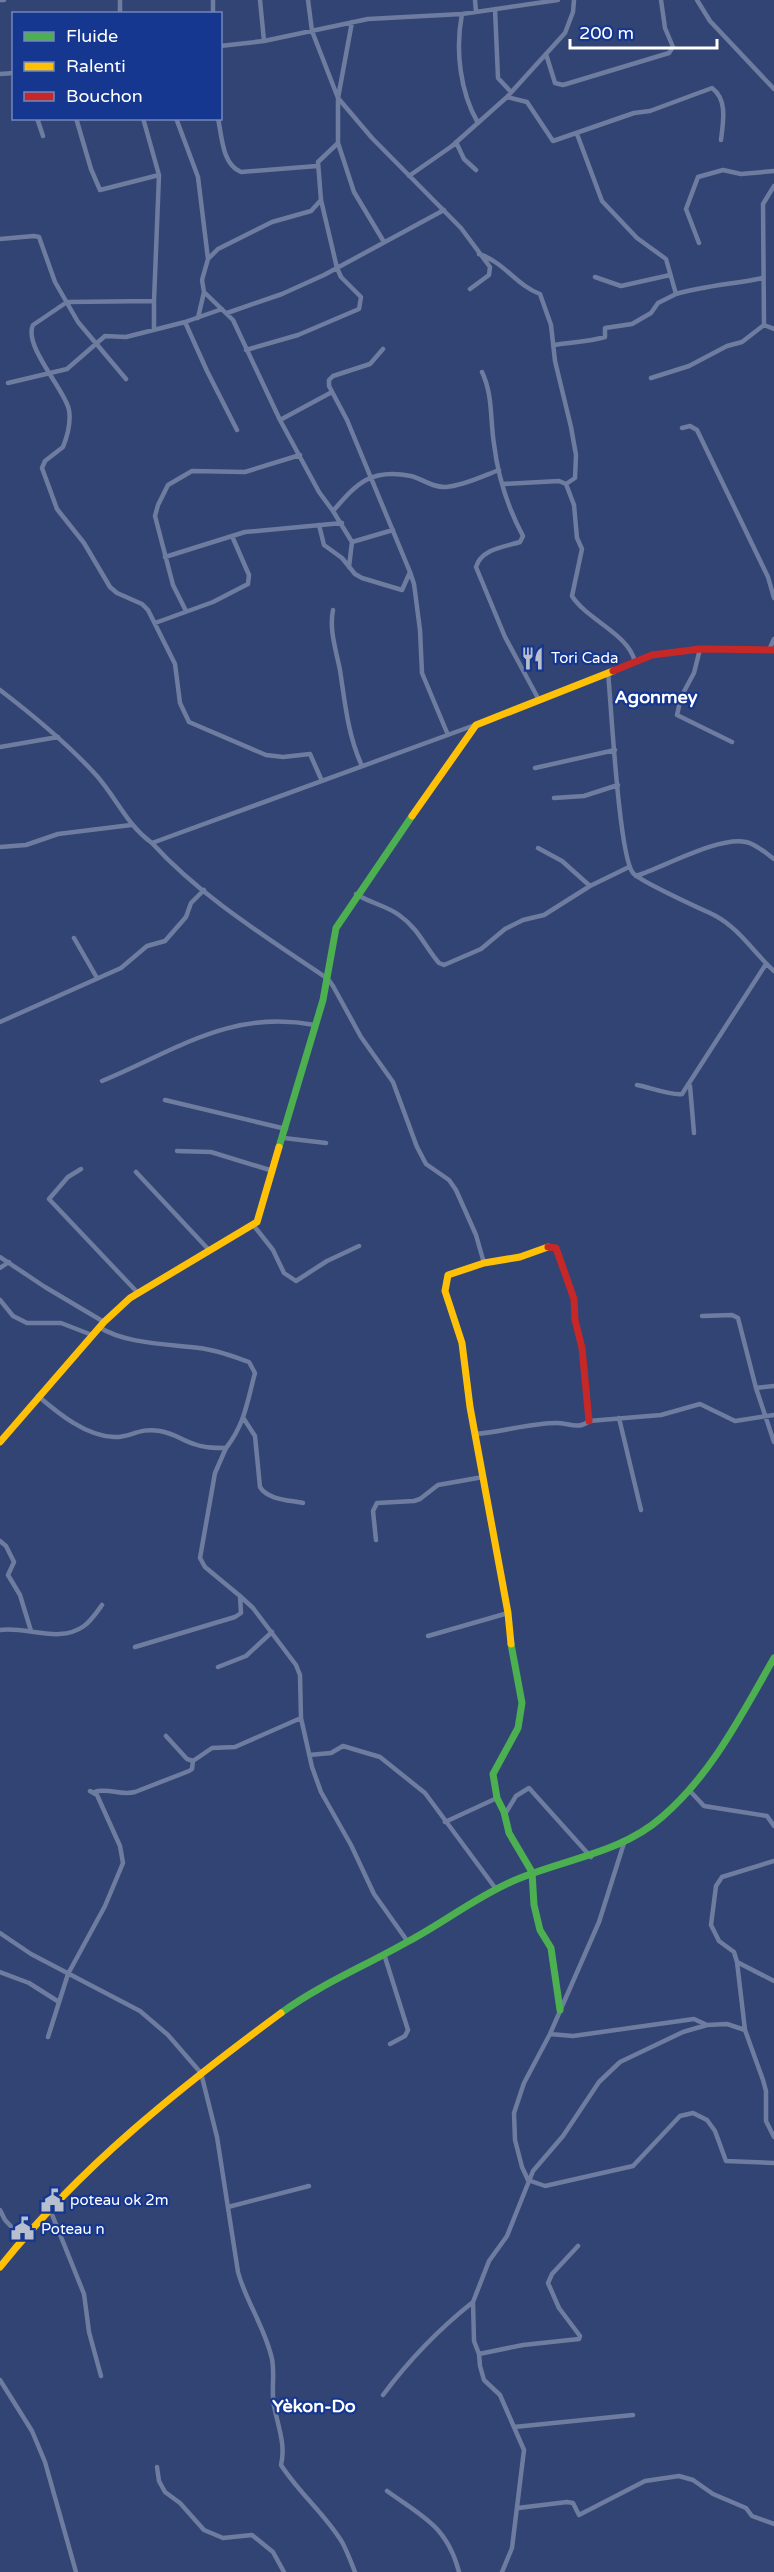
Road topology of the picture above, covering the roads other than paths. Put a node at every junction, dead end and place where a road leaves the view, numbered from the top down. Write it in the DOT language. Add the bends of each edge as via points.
graph roads {
  1 [pos="260,0"];
  2 [pos="308,0"];
  3 [pos="475,0"];
  4 [pos="558,0"];
  5 [pos="574,0"];
  6 [pos="661,0"];
  7 [pos="697,0"];
  8 [pos="526,2"];
  9 [pos="495,9"];
  10 [pos="476,12"];
  11 [pos="462,14"];
  12 [pos="352,22"];
  13 [pos="312,32"];
  14 [pos="264,41"];
  15 [pos="222,46"];
  16 [pos="546,54"];
  17 [pos="774,89"];
  18 [pos="511,92"];
  19 [pos="507,97"];
  20 [pos="338,98"];
  21 [pos="39,120"];
  22 [pos="77,120"];
  23 [pos="144,120"];
  24 [pos="177,120"];
  25 [pos="218,120"];
  26 [pos="478,123"];
  27 [pos="577,134"];
  28 [pos="43,136"];
  29 [pos="721,140"];
  30 [pos="456,142"];
  31 [pos="338,143"];
  32 [pos="317,166"];
  33 [pos="476,170"];
  34 [pos="774,171"];
  35 [pos="159,175"];
  36 [pos="410,176"];
  37 [pos="774,186"];
  38 [pos="321,200"];
  39 [pos="444,210"];
  40 [pos="0,239"];
  41 [pos="384,242"];
  42 [pos="699,243"];
  43 [pos="479,254"];
  44 [pos="208,259"];
  45 [pos="337,268"];
  46 [pos="670,275"];
  47 [pos="595,277"];
  48 [pos="763,278"];
  49 [pos="470,290"];
  50 [pos="204,292"];
  51 [pos="676,294"];
  52 [pos="154,301"];
  53 [pos="67,302"];
  54 [pos="222,309"];
  55 [pos="227,313"];
  56 [pos="198,318"];
  57 [pos="185,322"];
  58 [pos="764,325"];
  59 [pos="774,329"];
  60 [pos="154,330"];
  61 [pos="95,343"];
  62 [pos="554,345"];
  63 [pos="383,349"];
  64 [pos="246,350"];
  65 [pos="482,372"];
  66 [pos="48,374"];
  67 [pos="651,378"];
  68 [pos="126,379"];
  69 [pos="8,383"];
  70 [pos="332,392"];
  71 [pos="280,420"];
  72 [pos="682,428"];
  73 [pos="237,430"];
  74 [pos="300,455"];
  75 [pos="499,470"];
  76 [pos="369,477"];
  77 [pos="503,484"];
  78 [pos="566,484"];
  79 [pos="333,511"];
  80 [pos="342,523"];
  81 [pos="319,525"];
  82 [pos="393,530"];
  83 [pos="231,536"];
  84 [pos="352,542"];
  85 [pos="165,556"];
  86 [pos="349,567"];
  87 [pos="410,572"];
  88 [pos="774,598"];
  89 [pos="333,610"];
  90 [pos="186,611"];
  91 [pos="155,623"];
  92 [pos="774,639"];
  93 [pos="700,649"];
  94 [pos="772,650"];
  95 [pos="635,662"];
  96 [pos="608,672"];
  97 [pos="0,690"];
  98 [pos="539,700"];
  99 [pos="476,725"];
  100 [pos="448,735"];
  101 [pos="58,737"];
  102 [pos="732,742"];
  103 [pos="0,747"];
  104 [pos="615,750"];
  105 [pos="362,766"];
  106 [pos="535,768"];
  107 [pos="322,781"];
  108 [pos="618,785"];
  109 [pos="554,798"];
  110 [pos="131,825"];
  111 [pos="152,843"];
  112 [pos="0,847"];
  113 [pos="538,848"];
  114 [pos="774,859"];
  115 [pos="629,867"];
  116 [pos="636,876"];
  117 [pos="590,886"];
  118 [pos="204,890"];
  119 [pos="357,894"];
  120 [pos="74,938"];
  121 [pos="766,964"];
  122 [pos="774,971"];
  123 [pos="97,978"];
  124 [pos="328,979"];
  125 [pos="0,1022"];
  126 [pos="315,1025"];
  127 [pos="102,1081"];
  128 [pos="637,1085"];
  129 [pos="690,1086"];
  130 [pos="165,1100"];
  131 [pos="286,1130"];
  132 [pos="694,1133"];
  133 [pos="284,1138"];
  134 [pos="326,1143"];
  135 [pos="177,1151"];
  136 [pos="81,1169"];
  137 [pos="273,1171"];
  138 [pos="136,1172"];
  139 [pos="254,1226"];
  140 [pos="359,1246"];
  141 [pos="209,1250"];
  142 [pos="0,1257"];
  143 [pos="9,1262"];
  144 [pos="484,1263"];
  145 [pos="0,1268"];
  146 [pos="137,1292"];
  147 [pos="0,1300"];
  148 [pos="702,1316"];
  149 [pos="101,1324"];
  150 [pos="92,1335"];
  151 [pos="774,1386"];
  152 [pos="756,1388"];
  153 [pos="38,1396"];
  154 [pos="774,1415"];
  155 [pos="619,1418"];
  156 [pos="767,1418"];
  157 [pos="244,1419"];
  158 [pos="589,1421"];
  159 [pos="475,1434"];
  160 [pos="0,1442"];
  161 [pos="774,1442"];
  162 [pos="226,1448"];
  163 [pos="483,1477"];
  164 [pos="303,1503"];
  165 [pos="641,1510"];
  166 [pos="376,1540"];
  167 [pos="0,1541"];
  168 [pos="240,1596"];
  169 [pos="102,1605"];
  170 [pos="252,1608"];
  171 [pos="241,1613"];
  172 [pos="508,1613"];
  173 [pos="0,1630"];
  174 [pos="31,1631"];
  175 [pos="272,1632"];
  176 [pos="428,1636"];
  177 [pos="135,1647"];
  178 [pos="774,1658"];
  179 [pos="218,1667"];
  180 [pos="301,1718"];
  181 [pos="166,1736"];
  182 [pos="309,1755"];
  183 [pos="193,1761"];
  184 [pos="690,1791"];
  185 [pos="497,1798"];
  186 [pos="505,1814"];
  187 [pos="446,1822"];
  188 [pos="774,1826"];
  189 [pos="624,1843"];
  190 [pos="591,1857"];
  191 [pos="774,1861"];
  192 [pos="532,1872"];
  193 [pos="496,1889"];
  194 [pos="0,1933"];
  195 [pos="408,1942"];
  196 [pos="384,1954"];
  197 [pos="737,1962"];
  198 [pos="0,1972"];
  199 [pos="68,1974"];
  200 [pos="774,1981"];
  201 [pos="59,2002"];
  202 [pos="560,2010"];
  203 [pos="707,2025"];
  204 [pos="745,2030"];
  205 [pos="550,2034"];
  206 [pos="48,2037"];
  207 [pos="390,2044"];
  208 [pos="201,2073"];
  209 [pos="774,2138"];
  210 [pos="774,2163"];
  211 [pos="528,2180"];
  212 [pos="309,2186"];
  213 [pos="49,2207"];
  214 [pos="228,2207"];
  215 [pos="0,2210"];
  216 [pos="22,2238"];
  217 [pos="578,2246"];
  218 [pos="0,2267"];
  219 [pos="473,2301"];
  220 [pos="480,2354"];
  221 [pos="101,2376"];
  222 [pos="0,2380"];
  223 [pos="383,2395"];
  224 [pos="633,2415"];
  225 [pos="514,2427"];
  226 [pos="157,2467"];
  227 [pos="387,2491"];
  228 [pos="518,2508"];
  229 [pos="774,2524"];
  230 [pos="76,2572"];
  231 [pos="284,2572"];
  232 [pos="356,2572"];
  233 [pos="459,2572"];
  234 [pos="501,2572"];
  1 -- 14 [label="street"];
  2 -- 13 [label="street"];
  3 -- 10 [label="street"];
  4 -- 8 [label="street"];
  5 -- 16 [label="street" via="565,33"];
  6 -- 16 [label="street" via="664,27 673,47 669,53 563,85 555,83"];
  7 -- 17 [label="street" via="710,21"];
  8 -- 9 [label="street"];
  9 -- 10 [label="street"];
  9 -- 18 [label="street" via="498,78"];
  10 -- 11 [label="street"];
  11 -- 12 [label="street"];
  11 -- 26 [label="street" via="459,50 464,89"];
  12 -- 13 [label="street"];
  12 -- 20 [label="street"];
  13 -- 14 [label="street"];
  13 -- 20 [label="street"];
  14 -- 15 [label="street"];
  16 -- 18 [label="street"];
  18 -- 19 [label="street"];
  19 -- 26 [label="street"];
  19 -- 27 [label="street" via="527,102 553,141"];
  20 -- 31 [label="street"];
  20 -- 36 [label="street"];
  21 -- 28 [label="street"];
  22 -- 35 [label="street" via="100,190"];
  23 -- 35 [label="street"];
  24 -- 44 [label="street" via="198,177"];
  25 -- 32 [label="street" via="232,168 241,172"];
  26 -- 30 [label="street"];
  27 -- 29 [label="street" via="712,88 723,107"];
  27 -- 46 [label="street" via="602,201 645,245 662,254"];
  30 -- 33 [label="street" via="464,159"];
  30 -- 36 [label="street"];
  31 -- 32 [label="street" via="320,158"];
  31 -- 41 [label="street" via="354,192"];
  32 -- 38 [label="street"];
  34 -- 42 [label="street" via="741,174 723,170 698,177 686,209"];
  35 -- 52 [label="street"];
  36 -- 39 [label="street"];
  37 -- 48 [label="street" via="763,204"];
  38 -- 44 [label="street" via="311,211 272,222 230,241"];
  38 -- 45 [label="street"];
  39 -- 41 [label="street"];
  39 -- 43 [label="street"];
  40 -- 53 [label="street" via="39,237"];
  41 -- 45 [label="street"];
  43 -- 49 [label="street" via="491,272"];
  43 -- 62 [label="street" via="540,294"];
  44 -- 50 [label="street" via="202,280"];
  45 -- 55 [label="street" via="282,294"];
  45 -- 64 [label="street" via="361,297 359,309 298,335"];
  46 -- 47 [label="street" via="621,286"];
  46 -- 51 [label="street"];
  48 -- 51 [label="street"];
  48 -- 58 [label="street"];
  50 -- 54 [label="street"];
  50 -- 56 [label="street"];
  51 -- 62 [label="street" via="632,324 605,328 605,338"];
  52 -- 53 [label="street"];
  52 -- 60 [label="street"];
  53 -- 61 [label="street"];
  53 -- 66 [label="street" via="31,330"];
  54 -- 55 [label="street"];
  54 -- 56 [label="street"];
  55 -- 64 [label="street"];
  56 -- 57 [label="street"];
  57 -- 60 [label="street"];
  57 -- 73 [label="street"];
  58 -- 59 [label="street"];
  58 -- 67 [label="street" via="742,342"];
  60 -- 61 [label="street" via="126,338 105,336"];
  61 -- 66 [label="street" via="73,365"];
  61 -- 68 [label="street"];
  62 -- 78 [label="street" via="576,455 575,478"];
  63 -- 70 [label="street" via="370,364 333,376 329,380"];
  64 -- 71 [label="street"];
  65 -- 75 [label="street" via="489,392"];
  66 -- 69 [label="street"];
  66 -- 91 [label="street" via="70,413 63,447 43,464 57,508 110,587 142,604"];
  70 -- 71 [label="street"];
  70 -- 76 [label="street"];
  71 -- 74 [label="street"];
  72 -- 88 [label="street" via="690,426 697,430 768,577"];
  74 -- 79 [label="street"];
  74 -- 85 [label="street" via="245,472 192,471 168,485 155,510"];
  75 -- 76 [label="street" via="444,488 412,476"];
  75 -- 77 [label="street"];
  76 -- 79 [label="street" via="356,484"];
  76 -- 82 [label="street"];
  77 -- 78 [label="street"];
  77 -- 98 [label="street" via="523,540 485,553 476,567 505,637"];
  78 -- 95 [label="street" via="582,549 572,596 582,610 631,649"];
  79 -- 80 [label="street"];
  80 -- 81 [label="street"];
  80 -- 84 [label="street"];
  81 -- 83 [label="street"];
  81 -- 86 [label="street" via="324,545"];
  82 -- 84 [label="street"];
  82 -- 87 [label="street"];
  83 -- 85 [label="street"];
  83 -- 90 [label="street" via="249,575 248,584"];
  84 -- 86 [label="street"];
  85 -- 90 [label="street"];
  86 -- 87 [label="street" via="362,578 399,590 404,588"];
  87 -- 100 [label="street" via="420,630 422,673"];
  89 -- 105 [label="street" via="332,628 349,726"];
  90 -- 91 [label="street"];
  91 -- 107 [label="street" via="175,664 180,703 189,722 266,755 310,754"];
  92 -- 94 [label="street"];
  93 -- 94 [label="street"];
  93 -- 95 [label="street" via="652,655"];
  93 -- 102 [label="street" via="677,715"];
  95 -- 96 [label="street"];
  96 -- 98 [label="street"];
  96 -- 104 [label="street"];
  97 -- 101 [label="street"];
  98 -- 99 [label="street"];
  99 -- 100 [label="street"];
  99 -- 119 [label="street"];
  100 -- 105 [label="street"];
  101 -- 103 [label="street"];
  101 -- 110 [label="street" via="98,777"];
  104 -- 106 [label="street"];
  104 -- 108 [label="street"];
  105 -- 107 [label="street"];
  107 -- 111 [label="street"];
  108 -- 109 [label="street" via="584,796"];
  108 -- 115 [label="street"];
  110 -- 111 [label="street"];
  110 -- 112 [label="street" via="58,834 26,845"];
  111 -- 118 [label="street"];
  113 -- 117 [label="street" via="562,861"];
  114 -- 116 [label="street" via="748,842 740,842 699,850"];
  115 -- 116 [label="street"];
  115 -- 117 [label="street"];
  116 -- 121 [label="street" via="716,916 739,932"];
  117 -- 119 [label="street" via="544,915 523,920 481,949 444,965 438,963 417,931 399,915"];
  118 -- 123 [label="street" via="165,941 147,946 121,968"];
  118 -- 124 [label="street"];
  119 -- 124 [label="street" via="336,928"];
  120 -- 123 [label="street"];
  121 -- 122 [label="street"];
  121 -- 129 [label="street"];
  123 -- 125 [label="street"];
  124 -- 126 [label="street"];
  124 -- 144 [label="street" via="361,1037 393,1082 426,1164 456,1190"];
  126 -- 127 [label="street" via="287,1019 232,1026 186,1042"];
  126 -- 131 [label="street"];
  128 -- 129 [label="street" via="677,1095"];
  129 -- 132 [label="street"];
  130 -- 131 [label="street"];
  131 -- 133 [label="street"];
  133 -- 134 [label="street"];
  133 -- 137 [label="street"];
  135 -- 137 [label="street" via="211,1152"];
  136 -- 146 [label="street" via="49,1198"];
  137 -- 139 [label="street" via="262,1214"];
  138 -- 141 [label="street"];
  139 -- 140 [label="street" via="273,1250 284,1273 297,1281"];
  139 -- 141 [label="street"];
  141 -- 146 [label="street"];
  142 -- 143 [label="street"];
  143 -- 145 [label="street"];
  143 -- 149 [label="street"];
  144 -- 158 [label="street" via="507,1261 545,1247 556,1248 574,1299"];
  144 -- 159 [label="street" via="448,1275 445,1282 462,1343"];
  146 -- 149 [label="street"];
  147 -- 150 [label="street" via="13,1316 27,1323 61,1323"];
  148 -- 152 [label="street" via="738,1318"];
  149 -- 150 [label="street"];
  149 -- 157 [label="street" via="122,1337 169,1347 219,1351 249,1362 255,1372"];
  150 -- 153 [label="street"];
  151 -- 152 [label="street"];
  152 -- 156 [label="street"];
  153 -- 160 [label="street"];
  153 -- 162 [label="street" via="77,1425 101,1434 116,1437 154,1430 171,1432 202,1447"];
  154 -- 156 [label="street"];
  155 -- 156 [label="street" via="662,1415 700,1404 735,1421"];
  155 -- 158 [label="street"];
  155 -- 165 [label="street"];
  156 -- 161 [label="street"];
  157 -- 162 [label="street"];
  157 -- 164 [label="street" via="255,1436 260,1487 268,1495"];
  158 -- 159 [label="street" via="584,1425 554,1423"];
  159 -- 163 [label="street"];
  162 -- 168 [label="street" via="212,1484 200,1558 205,1567"];
  163 -- 166 [label="street" via="438,1485 420,1499 377,1503 373,1511"];
  163 -- 172 [label="street"];
  167 -- 174 [label="street" via="14,1562 8,1575 20,1595"];
  168 -- 170 [label="street"];
  168 -- 171 [label="street"];
  169 -- 174 [label="street" via="86,1625 74,1632"];
  170 -- 171 [label="street"];
  170 -- 175 [label="street"];
  171 -- 177 [label="street"];
  172 -- 176 [label="street"];
  172 -- 185 [label="street" via="522,1703 518,1728 493,1774"];
  173 -- 174 [label="street"];
  175 -- 179 [label="street" via="246,1656"];
  175 -- 180 [label="street" via="300,1675"];
  178 -- 184 [label="street" via="726,1743"];
  180 -- 182 [label="street"];
  180 -- 183 [label="street" via="235,1747 212,1748"];
  181 -- 183 [label="street"];
  182 -- 187 [label="street" via="331,1753 343,1746 375,1754 425,1793"];
  182 -- 195 [label="street" via="324,1799 370,1887"];
  183 -- 199 [label="street" via="189,1771 130,1793 105,1789 92,1792 120,1846 123,1863"];
  184 -- 188 [label="street" via="704,1806 767,1816"];
  184 -- 189 [label="street" via="659,1820"];
  185 -- 186 [label="street"];
  185 -- 187 [label="street"];
  186 -- 190 [label="street" via="516,1796 529,1788"];
  186 -- 192 [label="street" via="510,1833"];
  187 -- 193 [label="street"];
  189 -- 190 [label="street"];
  189 -- 202 [label="street" via="599,1922"];
  190 -- 192 [label="street"];
  191 -- 197 [label="street" via="722,1877 716,1886 711,1925 719,1941 734,1952"];
  192 -- 193 [label="street"];
  192 -- 202 [label="street" via="534,1905 540,1930 551,1948"];
  193 -- 195 [label="street"];
  194 -- 199 [label="street"];
  195 -- 196 [label="street"];
  196 -- 207 [label="street" via="408,2030"];
  196 -- 208 [label="street" via="318,1987"];
  197 -- 200 [label="street"];
  197 -- 204 [label="street"];
  198 -- 201 [label="street" via="29,1983"];
  199 -- 201 [label="street"];
  199 -- 208 [label="street" via="140,2011 168,2035"];
  201 -- 206 [label="street"];
  202 -- 205 [label="street"];
  203 -- 204 [label="street" via="727,2024"];
  203 -- 205 [label="street" via="694,2019 573,2036"];
  203 -- 211 [label="street" via="620,2062 599,2082"];
  204 -- 209 [label="street" via="766,2091 766,2121"];
  205 -- 211 [label="street" via="524,2083 514,2113 515,2140"];
  208 -- 213 [label="street" via="123,2135"];
  208 -- 214 [label="street" via="217,2137"];
  210 -- 211 [label="street" via="726,2161 715,2131 702,2116 693,2114 674,2121 633,2166 545,2186"];
  211 -- 219 [label="street" via="507,2236 489,2261"];
  212 -- 214 [label="street"];
  213 -- 216 [label="street"];
  213 -- 221 [label="street" via="84,2294"];
  214 -- 232 [label="street" via="243,2288 257,2314 272,2359 272,2396 284,2452 281,2465 342,2543"];
  215 -- 216 [label="street"];
  216 -- 218 [label="street"];
  217 -- 220 [label="street" via="548,2283 579,2339"];
  219 -- 220 [label="street" via="474,2341"];
  219 -- 223 [label="street" via="402,2369"];
  220 -- 225 [label="street" via="484,2380 500,2396"];
  222 -- 230 [label="street" via="32,2431 45,2462"];
  224 -- 225 [label="street"];
  225 -- 228 [label="street" via="524,2450"];
  226 -- 231 [label="street" via="165,2492 204,2530 223,2538 252,2535 273,2552"];
  227 -- 233 [label="street" via="442,2533"];
  228 -- 229 [label="street" via="567,2502 573,2503 579,2515 645,2481 678,2476 693,2480 713,2494 746,2508 752,2516"];
  228 -- 234 [label="street" via="512,2548"];
}
